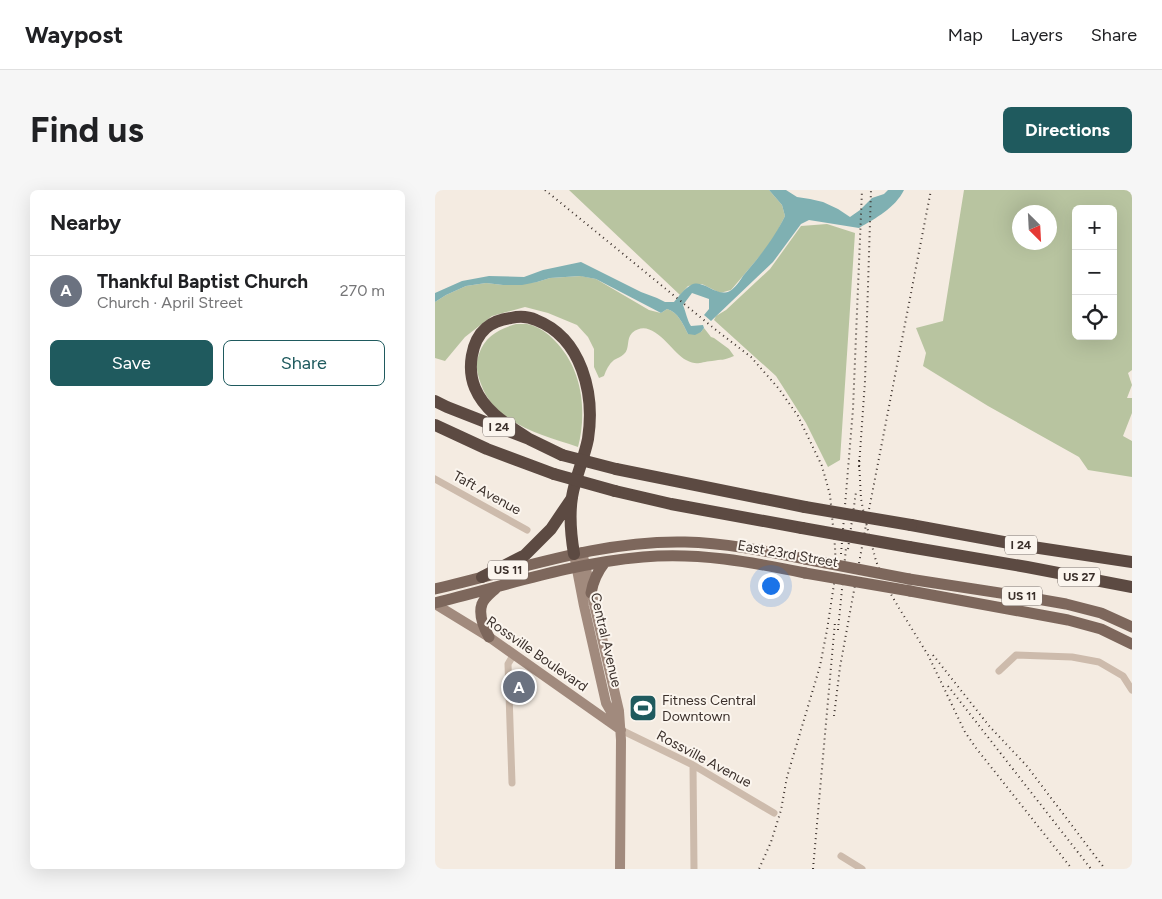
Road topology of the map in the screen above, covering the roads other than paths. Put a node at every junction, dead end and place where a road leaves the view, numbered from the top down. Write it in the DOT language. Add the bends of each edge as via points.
graph roads {
  1 [pos="435,400"];
  2 [pos="435,424"];
  3 [pos="529,439"];
  4 [pos="435,479"];
  5 [pos="572,498"];
  6 [pos="527,530"];
  7 [pos="578,553"];
  8 [pos="605,562"];
  9 [pos="1132,562"];
  10 [pos="581,567"];
  11 [pos="1027,567"];
  12 [pos="482,577"];
  13 [pos="1132,581"];
  14 [pos="1132,587"];
  15 [pos="496,588"];
  16 [pos="435,589"];
  17 [pos="591,593"];
  18 [pos="435,603"];
  19 [pos="1132,627"];
  20 [pos="489,636"];
  21 [pos="1132,644"];
  22 [pos="514,654"];
  23 [pos="999,671"];
  24 [pos="1132,690"];
  25 [pos="621,730"];
  26 [pos="693,765"];
  27 [pos="512,783"];
  28 [pos="774,812"];
  29 [pos="841,856"];
  30 [pos="620,869"];
  31 [pos="694,869"];
  32 [pos="862,869"];
  1 -- 3 [label="highway, I 24"];
  2 -- 11 [label="highway, I 24, bridge" via="487,449 554,474 615,491 671,504"];
  3 -- 5 [label="highway" via="502,422 486,406 471,372 475,343 486,328 501,320 522,316 536,319 568,343 584,376 588,398 588,439"];
  3 -- 9 [label="highway, I 24, bridge" via="562,455 616,469 805,507"];
  4 -- 6 [label="street, Taft Avenue"];
  5 -- 7 [label="highway" via="571,532"];
  5 -- 12 [label="highway" via="551,529 525,555"];
  7 -- 10 [label="main road, Central Avenue"];
  7 -- 12 [label="main road, East 23rd Street / US 11"];
  7 -- 19 [label="main road, East 23rd Street / US 11, bridge" via="638,544 684,542 729,545 1066,604 1101,613"];
  8 -- 10 [label="main road, East 23rd Street / US 11"];
  8 -- 17 [label="main road" via="595,576"];
  8 -- 21 [label="main road, East 23rd Street / US 11, bridge" via="684,556 742,561 1068,620 1101,629"];
  10 -- 15 [label="main road, East 23rd Street / US 11"];
  10 -- 17 [label="main road, Central Avenue"];
  10 -- 25 [label="main road, Central Avenue" via="606,703"];
  11 -- 13 [label="highway, I 24"];
  11 -- 14 [label="highway, US 27"];
  12 -- 16 [label="main road, East 23rd Street / US 11"];
  15 -- 18 [label="main road, East 23rd Street / US 11"];
  15 -- 20 [label="main road" via="482,604 481,616"];
  17 -- 25 [label="main road, Central Avenue"];
  18 -- 20 [label="main road, Rossville Boulevard"];
  20 -- 22 [label="main road, Rossville Boulevard"];
  22 -- 25 [label="main road, Rossville Boulevard"];
  22 -- 27 [label="street" via="509,664"];
  23 -- 24 [label="street" via="1016,655 1073,657 1099,662 1123,676"];
  25 -- 26 [label="street, Rossville Avenue"];
  25 -- 30 [label="main road, Central Avenue"];
  26 -- 28 [label="street, Rossville Avenue"];
  26 -- 31 [label="street"];
  29 -- 32 [label="street"];
}
